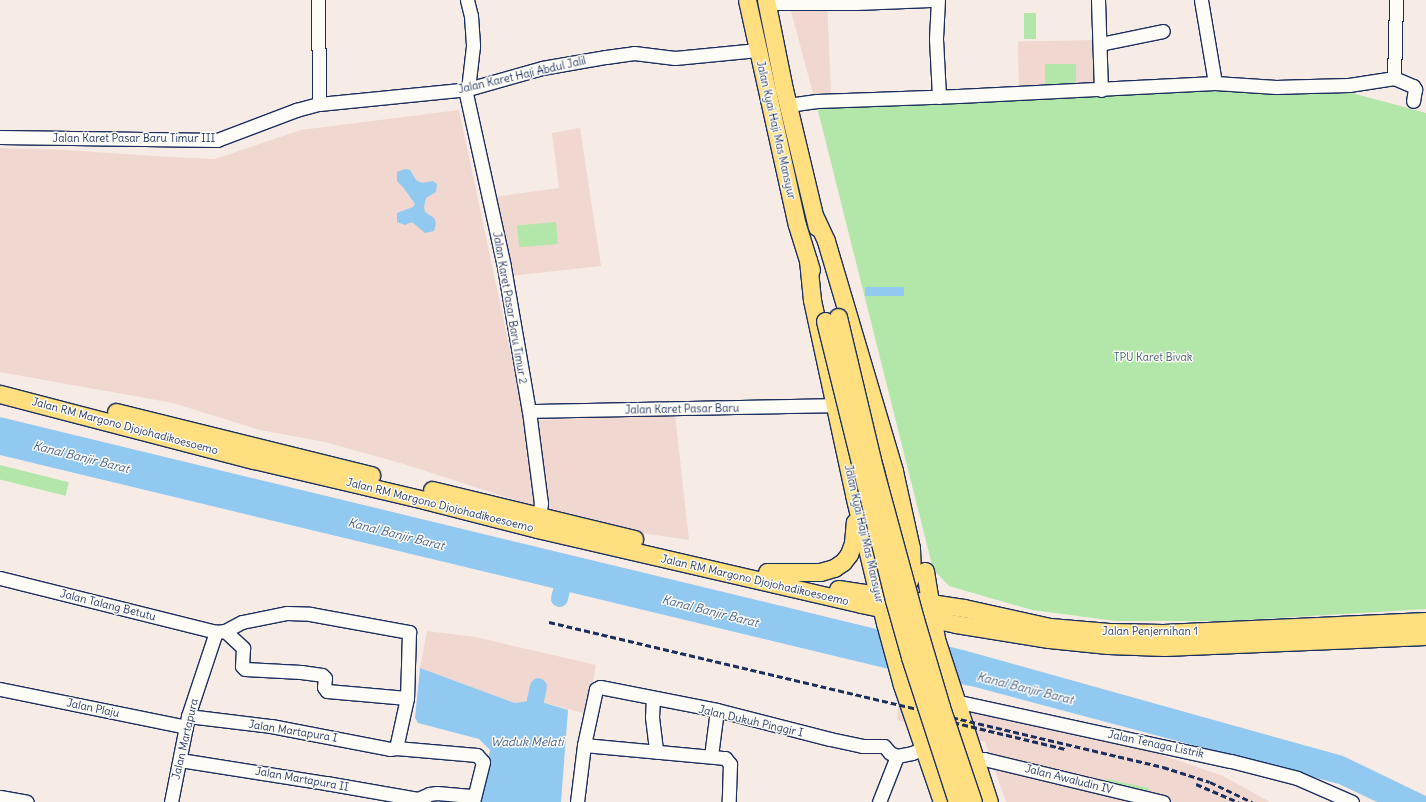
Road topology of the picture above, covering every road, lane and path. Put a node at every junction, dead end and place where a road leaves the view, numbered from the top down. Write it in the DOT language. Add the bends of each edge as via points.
graph roads {
  1 [pos="318,0"];
  2 [pos="467,0"];
  3 [pos="747,0"];
  4 [pos="930,0"];
  5 [pos="938,0"];
  6 [pos="1098,0"];
  7 [pos="1201,0"];
  8 [pos="1396,0"];
  9 [pos="767,1"];
  10 [pos="856,2"];
  11 [pos="1162,31"];
  12 [pos="1100,44"];
  13 [pos="758,50"];
  14 [pos="1394,78"];
  15 [pos="1215,83"];
  16 [pos="467,89"];
  17 [pos="1101,90"];
  18 [pos="939,97"];
  19 [pos="333,101"];
  20 [pos="1412,101"];
  21 [pos="319,104"];
  22 [pos="788,105"];
  23 [pos="0,136"];
  24 [pos="815,216"];
  25 [pos="808,260"];
  26 [pos="832,319"];
  27 [pos="0,383"];
  28 [pos="0,394"];
  29 [pos="835,405"];
  30 [pos="529,411"];
  31 [pos="894,471"];
  32 [pos="854,495"];
  33 [pos="538,522"];
  34 [pos="911,548"];
  35 [pos="867,551"];
  36 [pos="925,571"];
  37 [pos="767,572"];
  38 [pos="0,578"];
  39 [pos="830,587"];
  40 [pos="901,598"];
  41 [pos="964,608"];
  42 [pos="883,609"];
  43 [pos="924,616"];
  44 [pos="1426,621"];
  45 [pos="220,632"];
  46 [pos="1426,636"];
  47 [pos="1219,637"];
  48 [pos="1201,638"];
  49 [pos="902,673"];
  50 [pos="0,689"];
  51 [pos="953,697"];
  52 [pos="407,698"];
  53 [pos="654,698"];
  54 [pos="717,710"];
  55 [pos="187,722"];
  56 [pos="584,745"];
  57 [pos="396,748"];
  58 [pos="924,748"];
  59 [pos="656,752"];
  60 [pos="711,756"];
  61 [pos="897,756"];
  62 [pos="974,759"];
  63 [pos="180,760"];
  64 [pos="930,768"];
  65 [pos="0,797"];
  66 [pos="1126,798"];
  67 [pos="474,799"];
  68 [pos="421,801"];
  69 [pos="27,802"];
  70 [pos="171,802"];
  71 [pos="577,802"];
  72 [pos="729,802"];
  73 [pos="879,802"];
  74 [pos="942,802"];
  75 [pos="957,802"];
  76 [pos="973,802"];
  77 [pos="989,802"];
  78 [pos="1163,802"];
  79 [pos="1352,802"];
  1 -- 21 [label="street"];
  2 -- 16 [label="street, Jalan Karet Pasar Baru Timur 2" via="473,46"];
  3 -- 13 [label="main road, Jalan Kyai Haji Mas Mansyur"];
  4 -- 10 [label="street"];
  5 -- 18 [label="street" via="936,39"];
  6 -- 12 [label="street"];
  7 -- 15 [label="street"];
  8 -- 14 [label="street"];
  9 -- 10 [label="street"];
  9 -- 22 [label="main road, Jalan Kyai Haji Mas Mansyur"];
  11 -- 12 [label="street"];
  12 -- 17 [label="street"];
  13 -- 16 [label="street, Jalan Karet Haji Abdul Jalil" via="675,58 634,53 542,68"];
  13 -- 25 [label="main road, Jalan Kyai Haji Mas Mansyur" via="785,173"];
  14 -- 15 [label="street" via="1335,85"];
  14 -- 20 [label="street" via="1413,86 1415,89"];
  15 -- 17 [label="street"];
  16 -- 19 [label="street, Jalan Karet Haji Abdul Jalil"];
  16 -- 30 [label="street, Jalan Karet Pasar Baru Timur 2" via="504,267"];
  17 -- 18 [label="street"];
  18 -- 22 [label="street" via="817,101"];
  19 -- 21 [label="street, Jalan Karet Pasar Baru Timur III"];
  21 -- 23 [label="street, Jalan Karet Pasar Baru Timur III" via="217,140"];
  22 -- 24 [label="main road, Jalan Kyai Haji Mas Mansyur"];
  24 -- 26 [label="main road, Jalan Kyai Haji Mas Mansyur"];
  24 -- 31 [label="main road, Jalan Kyai Haji Mas Mansyur" via="831,256"];
  25 -- 26 [label="main road, Jalan Kyai Haji Mas Mansyur"];
  25 -- 29 [label="main road, Jalan Kyai Haji Mas Mansyur" via="812,300"];
  26 -- 75 [label="main road, Jalan Kyai Haji Mas Mansyur, bridge" via="894,600"];
  26 -- 76 [label="main road, Jalan Kyai Haji Mas Mansyur, bridge" via="913,612"];
  27 -- 33 [label="main road, Jalan RM Margono Djojohadikoesoemo"];
  28 -- 33 [label="main road, Jalan RM Margono Djojohadikoesoemo" via="254,460 424,500"];
  29 -- 30 [label="street, Jalan Karet Pasar Baru"];
  29 -- 32 [label="main road, Jalan Kyai Haji Mas Mansyur"];
  30 -- 33 [label="street, Jalan Karet Pasar Baru Timur 2" via="541,503"];
  31 -- 34 [label="main road, Jalan Kyai Haji Mas Mansyur"];
  31 -- 35 [label="main road" via="889,479 888,489 899,538 899,552 886,560"];
  32 -- 35 [label="main road, Jalan Kyai Haji Mas Mansyur"];
  32 -- 37 [label="main road" via="856,524 853,543 843,562 820,572"];
  33 -- 37 [label="main road, Jalan RM Margono Djojohadikoesoemo"];
  33 -- 42 [label="main road, Jalan RM Margono Djojohadikoesoemo"];
  34 -- 36 [label="main road"];
  34 -- 40 [label="main road, Jalan Kyai Haji Mas Mansyur" via="910,580"];
  35 -- 39 [label="main road" via="867,567 862,577"];
  35 -- 42 [label="main road, Jalan Kyai Haji Mas Mansyur"];
  36 -- 41 [label="main road" via="940,592"];
  36 -- 43 [label="main road"];
  37 -- 39 [label="main road, Jalan RM Margono Djojohadikoesoemo"];
  38 -- 45 [label="street, Jalan Talang Betutu"];
  39 -- 42 [label="main road, Jalan RM Margono Djojohadikoesoemo"];
  40 -- 42 [label="main road, Jalan Kyai Haji Mas Mansyur"];
  40 -- 43 [label="main road, Jalan Penjernihan 1"];
  41 -- 43 [label="main road, Jalan Penjernihan 1"];
  41 -- 48 [label="main road, Jalan Penjernihan 1" via="1050,627 1163,633"];
  42 -- 43 [label="main road, Jalan Penjernihan 1"];
  42 -- 49 [label="main road, Jalan Kyai Haji Mas Mansyur"];
  43 -- 48 [label="main road, Jalan Penjernihan 1" via="1049,639 1101,644 1164,647"];
  43 -- 49 [label="main road, bridge"];
  43 -- 51 [label="main road" via="936,639"];
  44 -- 47 [label="main road, Jalan Penjernihan 1"];
  45 -- 52 [label="street" via="243,648 242,666 245,669 322,675 327,691"];
  45 -- 52 [label="street" via="242,622 288,614 310,614 409,632"];
  45 -- 55 [label="street, Jalan Martapura"];
  46 -- 47 [label="main road, Jalan Penjernihan 1"];
  47 -- 48 [label="main road, Jalan Penjernihan 1"];
  49 -- 58 [label="main road" via="904,690"];
  50 -- 55 [label="street, Jalan Plaju"];
  51 -- 62 [label="main road"];
  51 -- 79 [label="street, Jalan Tenaga Listrik" via="1296,778"];
  52 -- 57 [label="street"];
  53 -- 54 [label="street, Jalan Dukuh Pinggir I"];
  53 -- 56 [label="street, Jalan Dukuh Pinggir I" via="600,687 596,689"];
  53 -- 59 [label="street" via="652,717"];
  54 -- 60 [label="street"];
  54 -- 61 [label="street, Jalan Dukuh Pinggir I" via="862,746 884,746 890,754"];
  55 -- 57 [label="street, Jalan Martapura I" via="271,726 390,749"];
  55 -- 63 [label="street, Jalan Martapura"];
  56 -- 59 [label="street"];
  56 -- 71 [label="street"];
  57 -- 67 [label="street, Jalan Martapura I" via="477,755 483,762"];
  58 -- 61 [label="street"];
  58 -- 64 [label="main road"];
  59 -- 60 [label="street"];
  60 -- 72 [label="street" via="725,758 730,764"];
  61 -- 73 [label="street"];
  62 -- 64 [label="main road" via="968,755 951,753 936,760"];
  62 -- 66 [label="street, Jalan Awaludin IV" via="984,759"];
  62 -- 77 [label="main road"];
  63 -- 68 [label="street, Jalan Martapura II"];
  63 -- 70 [label="street, Jalan Martapura"];
  64 -- 74 [label="main road"];
  65 -- 69 [label="street"];
  66 -- 78 [label="street, Jalan Awaludin IV"];
  67 -- 68 [label="street" via="437,793 430,794"];
}
